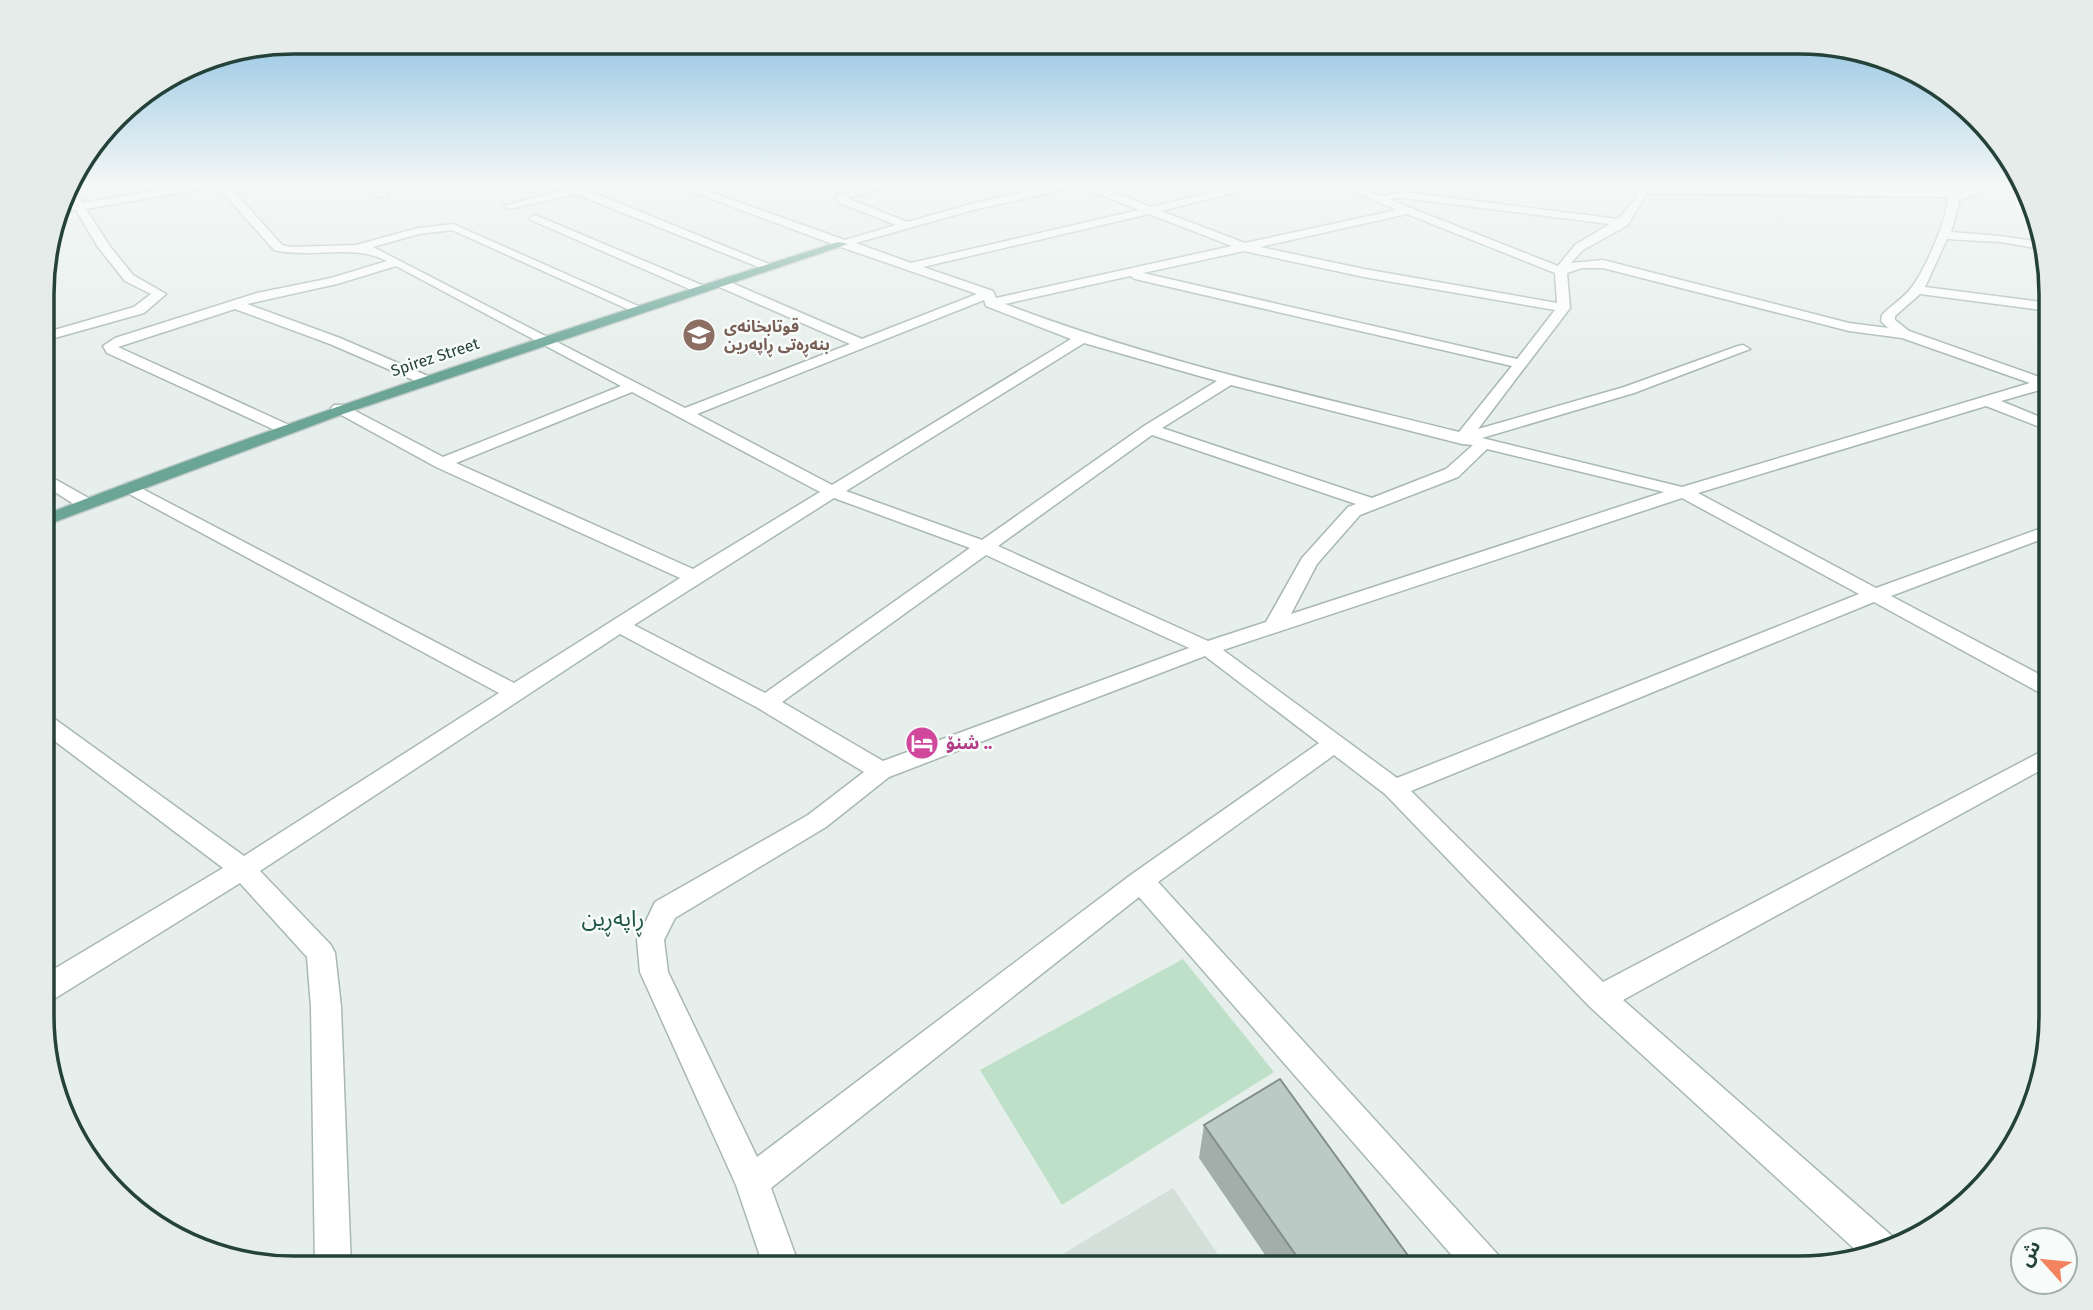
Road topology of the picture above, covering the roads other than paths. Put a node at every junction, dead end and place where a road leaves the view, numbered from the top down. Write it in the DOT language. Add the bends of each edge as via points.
graph roads {
  1 [pos="102,244"];
  2 [pos="275,244"];
  3 [pos="370,244"];
  4 [pos="492,244"];
  5 [pos="596,244"];
  6 [pos="713,244"];
  7 [pos="842,244"];
  8 [pos="1008,244"];
  9 [pos="1237,244"];
  10 [pos="1257,244"];
  11 [pos="1493,244"];
  12 [pos="1586,244"];
  13 [pos="1939,244"];
  14 [pos="360,247"];
  15 [pos="1244,247"];
  16 [pos="397,262"];
  17 [pos="912,266"];
  18 [pos="770,267"];
  19 [pos="1561,271"];
  20 [pos="1126,273"];
  21 [pos="722,283"];
  22 [pos="700,289"];
  23 [pos="1917,290"];
  24 [pos="990,298"];
  25 [pos="234,304"];
  26 [pos="2038,305"];
  27 [pos="1564,308"];
  28 [pos="639,309"];
  29 [pos="139,310"];
  30 [pos="175,324"];
  31 [pos="54,334"];
  32 [pos="1905,334"];
  33 [pos="1082,338"];
  34 [pos="543,340"];
  35 [pos="862,344"];
  36 [pos="1743,349"];
  37 [pos="1522,364"];
  38 [pos="424,379"];
  39 [pos="1229,380"];
  40 [pos="2038,380"];
  41 [pos="2038,385"];
  42 [pos="632,387"];
  43 [pos="1984,400"];
  44 [pos="339,408"];
  45 [pos="684,414"];
  46 [pos="2038,421"];
  47 [pos="283,428"];
  48 [pos="1150,429"];
  49 [pos="1462,439"];
  50 [pos="1483,444"];
  51 [pos="442,463"];
  52 [pos="54,484"];
  53 [pos="127,488"];
  54 [pos="833,492"];
  55 [pos="1683,492"];
  56 [pos="86,504"];
  57 [pos="1372,504"];
  58 [pos="54,517"];
  59 [pos="2038,534"];
  60 [pos="987,548"];
  61 [pos="694,577"];
  62 [pos="1875,595"];
  63 [pos="619,625"];
  64 [pos="1274,626"];
  65 [pos="1207,648"];
  66 [pos="2038,683"];
  67 [pos="514,692"];
  68 [pos="766,704"];
  69 [pos="54,729"];
  70 [pos="1334,744"];
  71 [pos="2038,761"];
  72 [pos="881,771"];
  73 [pos="1394,788"];
  74 [pos="243,869"];
  75 [pos="1141,881"];
  76 [pos="54,984"];
  77 [pos="1600,998"];
  78 [pos="752,1182"];
  79 [pos="1875,1243"];
  80 [pos="1475,1255"];
  81 [pos="333,1256"];
  82 [pos="778,1256"];
  1 -- 29 [label="street" via="128,278 160,294"];
  2 -- 14 [label="street" via="309,252"];
  3 -- 14 [label="street"];
  4 -- 28 [label="street"];
  5 -- 22 [label="street"];
  6 -- 18 [label="street"];
  7 -- 17 [label="street"];
  7 -- 18 [label="main road, Spirez Street"];
  8 -- 17 [label="street"];
  9 -- 15 [label="street"];
  10 -- 15 [label="street"];
  11 -- 19 [label="street"];
  12 -- 19 [label="street" via="1572,252"];
  13 -- 23 [label="street"];
  14 -- 16 [label="street"];
  15 -- 20 [label="street"];
  15 -- 27 [label="street"];
  16 -- 25 [label="street"];
  16 -- 34 [label="street"];
  17 -- 24 [label="street"];
  18 -- 21 [label="main road, Spirez Street"];
  19 -- 27 [label="street"];
  19 -- 32 [label="street" via="1581,264 1603,264 1849,327"];
  20 -- 24 [label="street"];
  20 -- 37 [label="street"];
  21 -- 22 [label="main road, Spirez Street"];
  21 -- 35 [label="street"];
  22 -- 28 [label="main road, Spirez Street"];
  23 -- 26 [label="street"];
  23 -- 32 [label="street" via="1889,315 1888,321"];
  24 -- 33 [label="street"];
  24 -- 35 [label="street"];
  25 -- 30 [label="street"];
  25 -- 38 [label="street"];
  27 -- 37 [label="street"];
  28 -- 34 [label="main road, Spirez Street"];
  29 -- 30 [label="street"];
  29 -- 31 [label="street"];
  30 -- 47 [label="street" via="110,346"];
  32 -- 40 [label="street"];
  33 -- 39 [label="street"];
  33 -- 54 [label="street"];
  34 -- 38 [label="main road, Spirez Street"];
  34 -- 42 [label="street"];
  35 -- 45 [label="street"];
  36 -- 49 [label="street" via="1629,390"];
  37 -- 49 [label="street"];
  38 -- 44 [label="main road, Spirez Street"];
  39 -- 48 [label="street"];
  39 -- 49 [label="street"];
  41 -- 43 [label="street"];
  42 -- 45 [label="street"];
  42 -- 51 [label="street"];
  43 -- 46 [label="street"];
  43 -- 55 [label="street"];
  44 -- 47 [label="main road, Spirez Street"];
  44 -- 51 [label="street"];
  45 -- 54 [label="street"];
  47 -- 53 [label="main road, Spirez Street"];
  48 -- 57 [label="street"];
  48 -- 60 [label="street"];
  49 -- 50 [label="street"];
  50 -- 55 [label="street"];
  50 -- 57 [label="street" via="1452,473"];
  51 -- 61 [label="street"];
  52 -- 56 [label="street"];
  53 -- 56 [label="main road, Spirez Street"];
  53 -- 67 [label="street"];
  54 -- 60 [label="street"];
  54 -- 61 [label="street"];
  55 -- 62 [label="street"];
  55 -- 64 [label="street"];
  56 -- 58 [label="main road, Spirez Street"];
  57 -- 64 [label="street" via="1354,511 1309,562"];
  59 -- 62 [label="street"];
  60 -- 65 [label="street"];
  60 -- 68 [label="street"];
  61 -- 63 [label="street"];
  62 -- 66 [label="street"];
  62 -- 73 [label="street"];
  63 -- 67 [label="street"];
  63 -- 68 [label="street"];
  64 -- 65 [label="street"];
  65 -- 70 [label="street"];
  65 -- 72 [label="street"];
  67 -- 74 [label="street"];
  68 -- 72 [label="street"];
  69 -- 74 [label="street"];
  70 -- 73 [label="street"];
  70 -- 75 [label="street"];
  71 -- 77 [label="street"];
  72 -- 78 [label="street" via="817,821 666,910 652,931 648,948 654,972"];
  73 -- 77 [label="street"];
  74 -- 76 [label="street"];
  74 -- 81 [label="street" via="321,953"];
  75 -- 78 [label="street"];
  75 -- 80 [label="street"];
  77 -- 79 [label="street"];
  78 -- 82 [label="street"];
}
